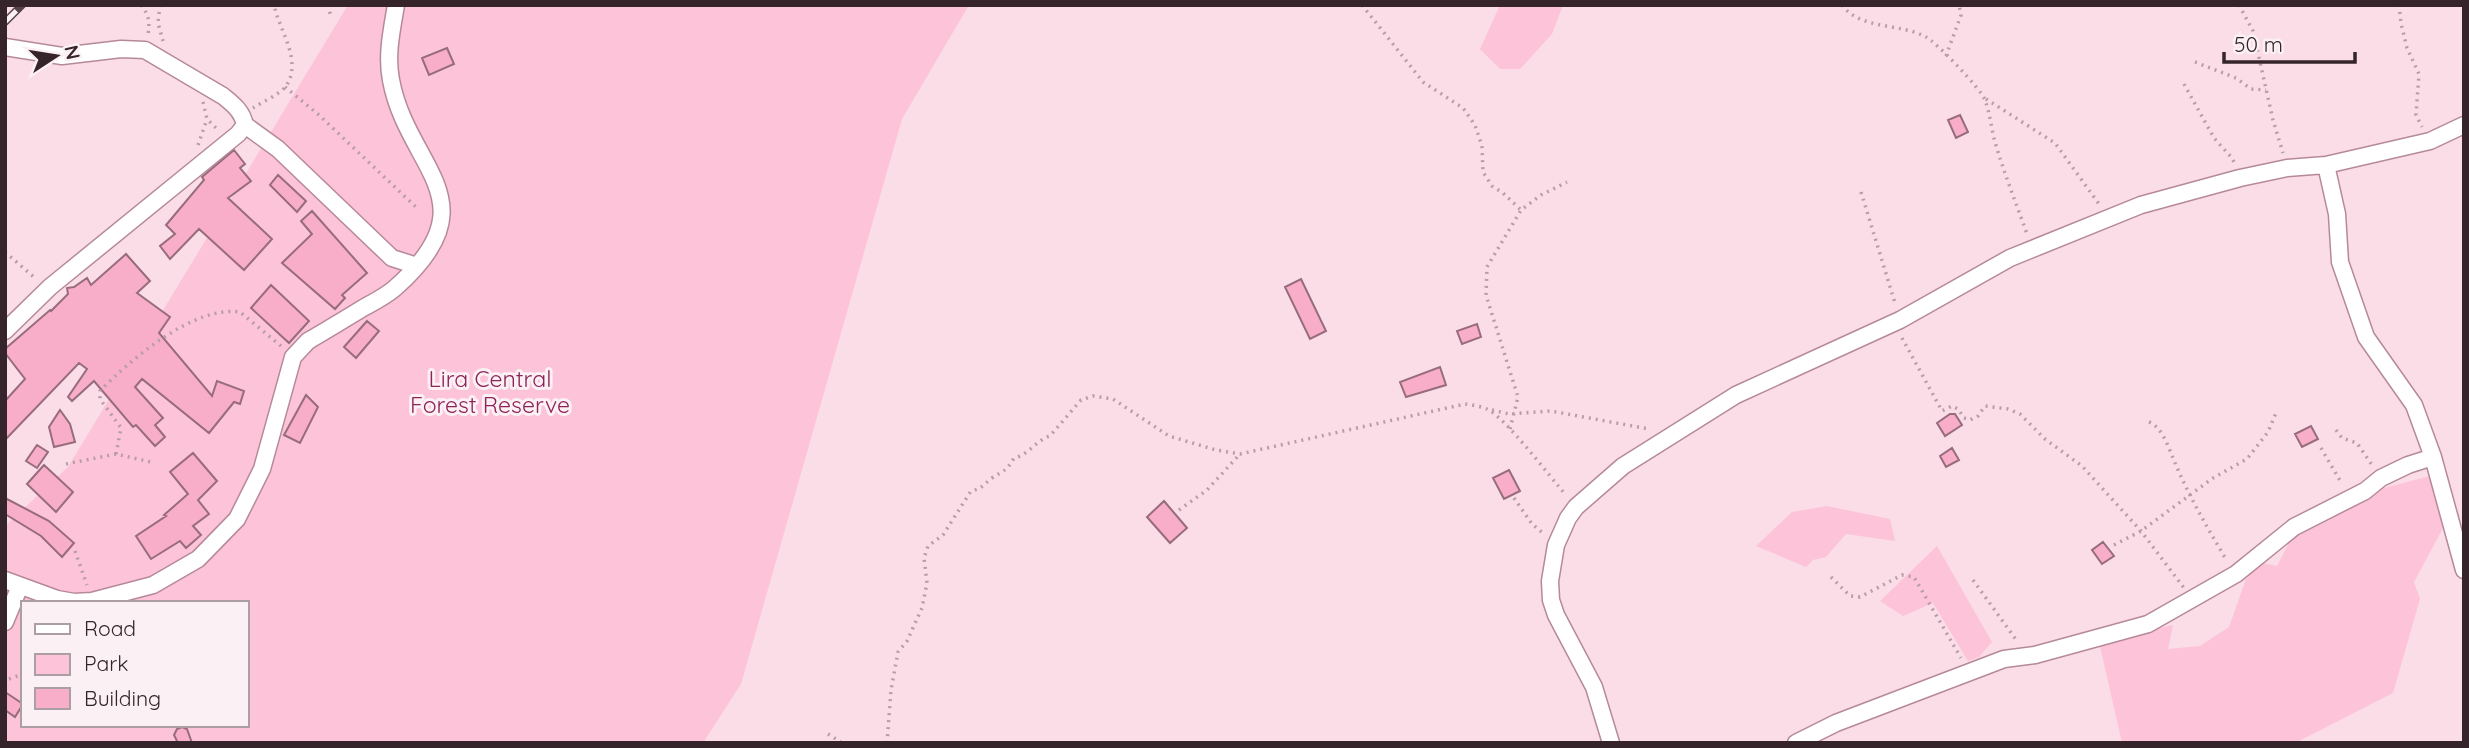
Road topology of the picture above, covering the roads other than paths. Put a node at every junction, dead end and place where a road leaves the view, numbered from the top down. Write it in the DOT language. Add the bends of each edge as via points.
graph roads {
  1 [pos="396,5"];
  2 [pos="5,47"];
  3 [pos="244,121"];
  4 [pos="2464,125"];
  5 [pos="2326,165"];
  6 [pos="392,258"];
  7 [pos="417,266"];
  8 [pos="393,290"];
  9 [pos="5,331"];
  10 [pos="2433,457"];
  11 [pos="2464,570"];
  12 [pos="13,583"];
  13 [pos="5,622"];
  14 [pos="1611,743"];
  15 [pos="1796,743"];
  1 -- 7 [label="street" via="390,79 400,111 438,185 442,211 435,242"];
  2 -- 3 [label="street" via="62,56 145,50 223,96"];
  3 -- 6 [label="street"];
  3 -- 9 [label="street" via="229,140 51,287"];
  4 -- 5 [label="street" via="2430,141"];
  5 -- 10 [label="street" via="2337,214 2340,262 2366,338 2414,405"];
  5 -- 14 [label="street" via="2240,178 2141,205 2010,258 1897,321 1735,395 1623,466 1576,507 1556,545 1550,581 1556,615 1594,687"];
  6 -- 7 [label="street"];
  6 -- 8 [label="street"];
  7 -- 8 [label="street"];
  8 -- 12 [label="street" via="308,341 293,357 262,469 237,519 198,559 153,586 92,600 57,599"];
  10 -- 11 [label="street"];
  10 -- 15 [label="street" via="2381,478 2294,527 2236,574 2148,624 2004,659 1836,723"];
  12 -- 13 [label="street"];
}
